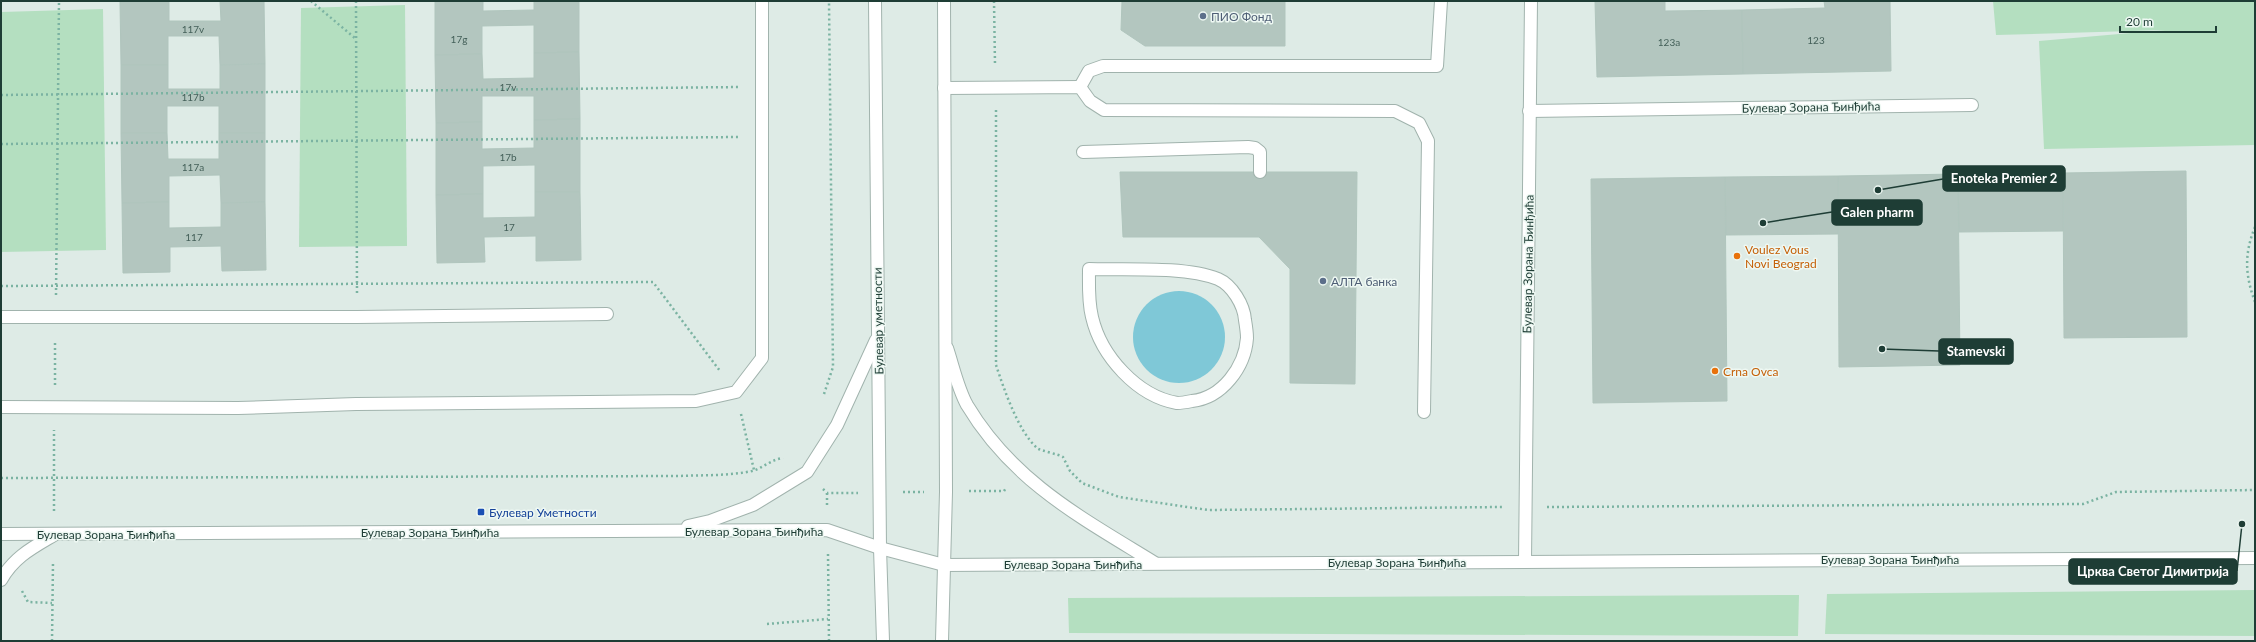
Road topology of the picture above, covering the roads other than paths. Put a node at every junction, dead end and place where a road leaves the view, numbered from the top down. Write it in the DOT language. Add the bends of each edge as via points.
graph roads {
  1 [pos="762,1"];
  2 [pos="875,1"];
  3 [pos="944,1"];
  4 [pos="1441,1"];
  5 [pos="1531,1"];
  6 [pos="1080,87"];
  7 [pos="944,88"];
  8 [pos="1972,105"];
  9 [pos="1529,111"];
  10 [pos="1083,152"];
  11 [pos="1260,172"];
  12 [pos="1089,269"];
  13 [pos="607,314"];
  14 [pos="1,317"];
  15 [pos="878,335"];
  16 [pos="944,337"];
  17 [pos="1,407"];
  18 [pos="1424,412"];
  19 [pos="669,531"];
  20 [pos="1,534"];
  21 [pos="54,534"];
  22 [pos="880,548"];
  23 [pos="2255,558"];
  24 [pos="1525,561"];
  25 [pos="1156,564"];
  26 [pos="944,565"];
  27 [pos="1,580"];
  28 [pos="883,641"];
  29 [pos="942,641"];
  1 -- 17 [label="street" via="762,358 736,392 696,401 356,404 238,408"];
  2 -- 15 [label="street, Булевар уметности"];
  3 -- 7 [label="street"];
  4 -- 6 [label="street" via="1437,66 1103,66 1089,71"];
  5 -- 9 [label="street, Булевар Зорана Ђинђића"];
  6 -- 7 [label="street"];
  6 -- 18 [label="street" via="1090,102 1104,110 1395,111 1419,123 1428,141"];
  7 -- 16 [label="street"];
  8 -- 9 [label="street, Булевар Зорана Ђинђића"];
  9 -- 24 [label="street, Булевар Зорана Ђинђића"];
  10 -- 11 [label="street" via="1248,147 1260,152"];
  12 -- 12 [label="street" via="1092,318 1100,339 1119,368 1134,382 1151,393 1178,403 1200,400 1214,394 1231,379 1242,360 1247,338 1245,314 1237,296 1220,280 1197,272"];
  13 -- 14 [label="street"];
  15 -- 19 [label="street" via="837,425 808,472 753,504 710,521"];
  15 -- 22 [label="street, Булевар уметности"];
  16 -- 25 [label="street" via="967,404 1020,472 1084,521"];
  16 -- 26 [label="street"];
  19 -- 21 [label="street, Булевар Зорана Ђинђића"];
  19 -- 22 [label="street, Булевар Зорана Ђинђића" via="827,530"];
  20 -- 21 [label="street, Булевар Зорана Ђинђића"];
  21 -- 27 [label="street" via="8,566"];
  22 -- 26 [label="street, Булевар Зорана Ђинђића"];
  22 -- 28 [label="street, Булевар уметности"];
  23 -- 24 [label="street, Булевар Зорана Ђинђића"];
  24 -- 25 [label="street, Булевар Зорана Ђинђића"];
  25 -- 26 [label="street, Булевар Зорана Ђинђића"];
  26 -- 29 [label="street"];
}
